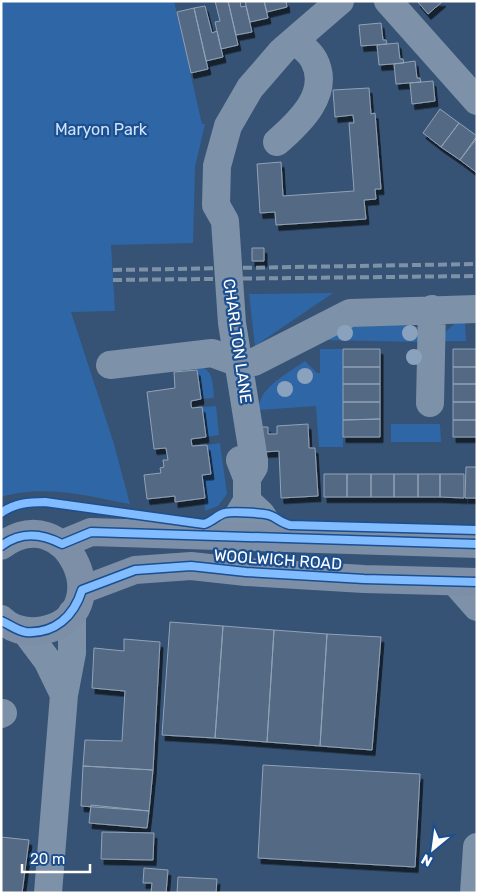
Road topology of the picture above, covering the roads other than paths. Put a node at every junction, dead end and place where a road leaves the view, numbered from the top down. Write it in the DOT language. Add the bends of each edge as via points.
graph roads {
  1 [pos="340,1"];
  2 [pos="388,1"];
  3 [pos="316,10"];
  4 [pos="295,40"];
  5 [pos="477,101"];
  6 [pos="277,142"];
  7 [pos="432,309"];
  8 [pos="477,309"];
  9 [pos="231,359"];
  10 [pos="110,365"];
  11 [pos="430,403"];
  12 [pos="247,489"];
  13 [pos="226,536"];
  14 [pos="277,538"];
  15 [pos="62,544"];
  16 [pos="477,544"];
  17 [pos="1,546"];
  18 [pos="466,582"];
  19 [pos="77,602"];
  20 [pos="477,607"];
  21 [pos="8,623"];
  22 [pos="64,695"];
  23 [pos="477,847"];
  24 [pos="48,893"];
  25 [pos="474,893"];
  1 -- 3 [label="street, CHARLTON LANE"];
  2 -- 5 [label="street"];
  3 -- 4 [label="street, CHARLTON LANE"];
  4 -- 6 [label="street" via="314,59 321,80 309,109"];
  4 -- 9 [label="street, CHARLTON LANE" via="250,88 228,126 217,166 216,206 225,221 232,322"];
  7 -- 8 [label="street"];
  7 -- 9 [label="street" via="350,312 254,362"];
  7 -- 11 [label="street"];
  9 -- 10 [label="street" via="212,352"];
  9 -- 12 [label="street, CHARLTON LANE" via="254,460"];
  12 -- 13 [label="street, CHARLTON LANE"];
  12 -- 14 [label="street"];
  13 -- 14 [label="main road, WOOLWICH ROAD"];
  13 -- 15 [label="main road, WOOLWICH ROAD" via="91,532"];
  14 -- 16 [label="main road, WOOLWICH ROAD"];
  15 -- 17 [label="main road" via="48,536 32,534 17,537"];
  15 -- 19 [label="main road" via="81,572"];
  18 -- 19 [label="main road, WOOLWICH ROAD" via="364,580 191,566 135,570"];
  18 -- 20 [label="street"];
  19 -- 21 [label="main road, WOOLWICH ROAD" via="62,623 49,629"];
  19 -- 22 [label="street"];
  21 -- 22 [label="street" via="46,660"];
  22 -- 24 [label="street"];
  23 -- 25 [label="street"];
}
